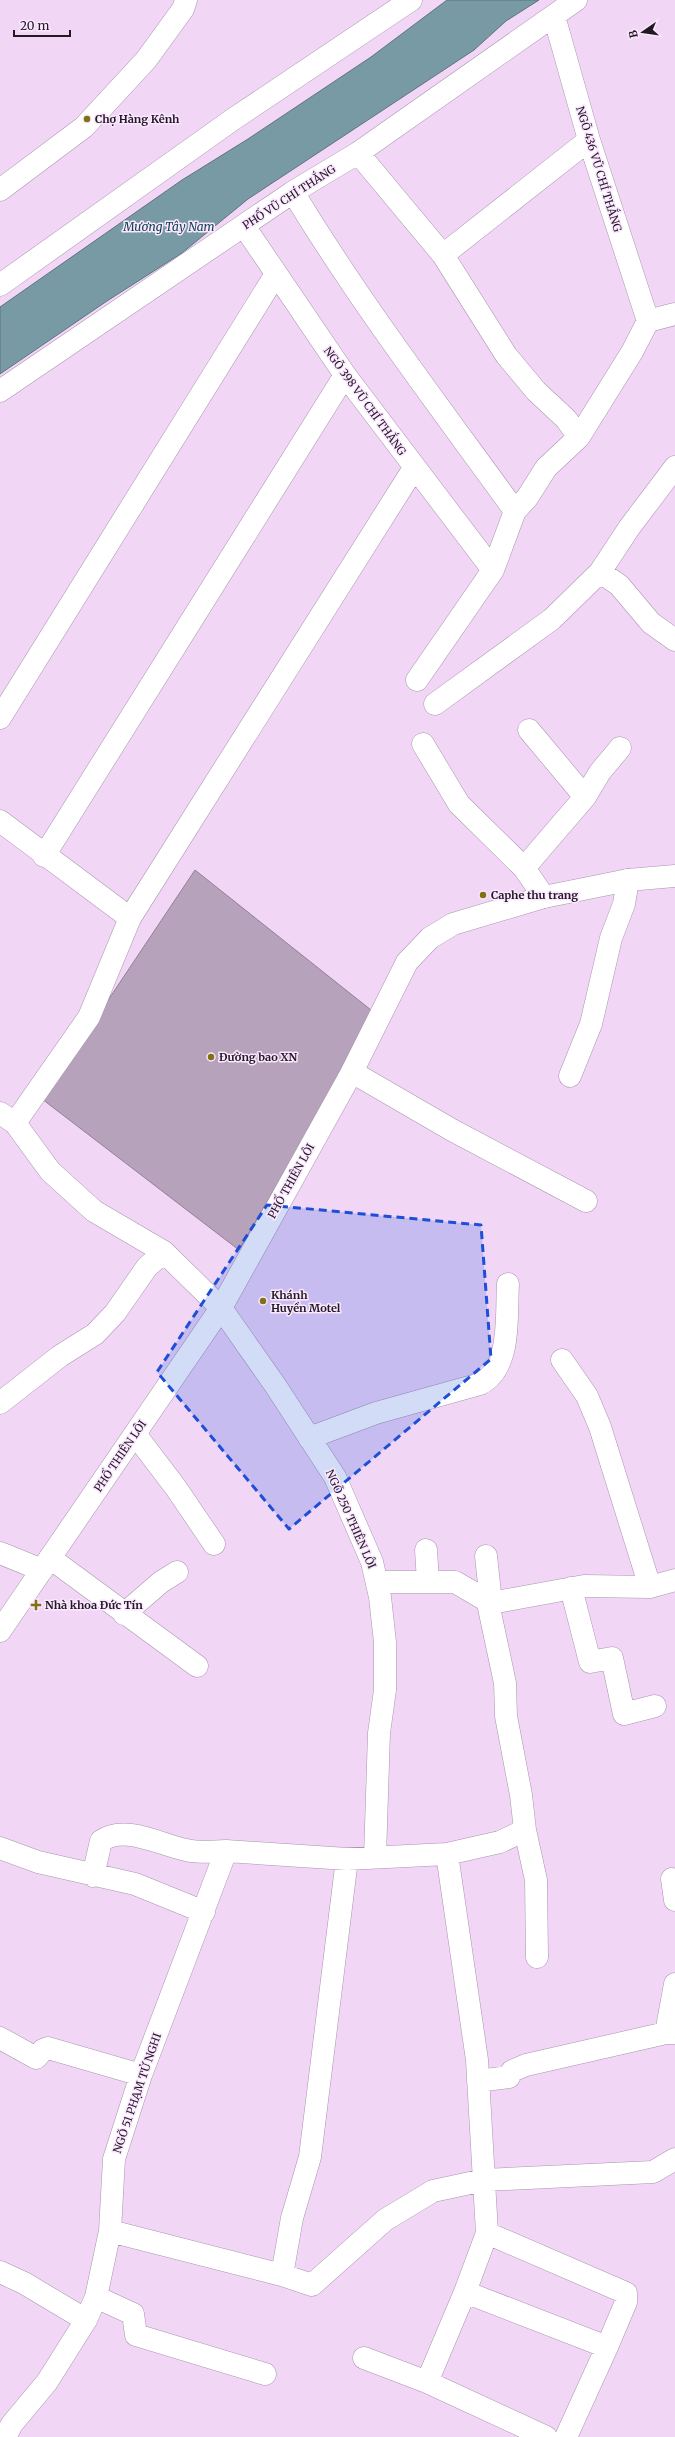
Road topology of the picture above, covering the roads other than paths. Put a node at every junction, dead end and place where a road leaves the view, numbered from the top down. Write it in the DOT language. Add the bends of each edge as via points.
graph roads {
  1 [pos="186,0"];
  2 [pos="411,0"];
  3 [pos="576,0"];
  4 [pos="554,16"];
  5 [pos="588,140"];
  6 [pos="358,153"];
  7 [pos="0,190"];
  8 [pos="293,192"];
  9 [pos="244,226"];
  10 [pos="443,255"];
  11 [pos="276,274"];
  12 [pos="0,285"];
  13 [pos="675,314"];
  14 [pos="648,321"];
  15 [pos="345,375"];
  16 [pos="0,391"];
  17 [pos="579,437"];
  18 [pos="675,467"];
  19 [pos="414,468"];
  20 [pos="515,511"];
  21 [pos="493,570"];
  22 [pos="600,572"];
  23 [pos="675,640"];
  24 [pos="417,680"];
  25 [pos="435,704"];
  26 [pos="0,718"];
  27 [pos="529,730"];
  28 [pos="423,744"];
  29 [pos="620,748"];
  30 [pos="585,797"];
  31 [pos="0,821"];
  32 [pos="44,856"];
  33 [pos="524,868"];
  34 [pos="675,876"];
  35 [pos="628,880"];
  36 [pos="544,898"];
  37 [pos="130,918"];
  38 [pos="352,1072"];
  39 [pos="570,1076"];
  40 [pos="8,1118"];
  41 [pos="586,1201"];
  42 [pos="164,1252"];
  43 [pos="508,1284"];
  44 [pos="221,1308"];
  45 [pos="562,1360"];
  46 [pos="0,1403"];
  47 [pos="135,1434"];
  48 [pos="310,1438"];
  49 [pos="214,1544"];
  50 [pos="426,1550"];
  51 [pos="0,1553"];
  52 [pos="486,1556"];
  53 [pos="46,1564"];
  54 [pos="178,1572"];
  55 [pos="675,1580"];
  56 [pos="428,1581"];
  57 [pos="377,1582"];
  58 [pos="650,1587"];
  59 [pos="571,1588"];
  60 [pos="490,1603"];
  61 [pos="124,1614"];
  62 [pos="3,1621"];
  63 [pos="197,1666"];
  64 [pos="655,1706"];
  65 [pos="525,1830"];
  66 [pos="0,1848"];
  67 [pos="226,1852"];
  68 [pos="447,1854"];
  69 [pos="375,1857"];
  70 [pos="347,1860"];
  71 [pos="93,1876"];
  72 [pos="204,1912"];
  73 [pos="537,1957"];
  74 [pos="675,1984"];
  75 [pos="671,2033"];
  76 [pos="0,2038"];
  77 [pos="141,2075"];
  78 [pos="478,2082"];
  79 [pos="675,2159"];
  80 [pos="484,2180"];
  81 [pos="110,2231"];
  82 [pos="487,2233"];
  83 [pos="0,2272"];
  84 [pos="282,2275"];
  85 [pos="465,2292"];
  86 [pos="96,2297"];
  87 [pos="86,2320"];
  88 [pos="606,2346"];
  89 [pos="364,2358"];
  90 [pos="265,2374"];
  91 [pos="427,2382"];
  92 [pos="5,2437"];
  93 [pos="546,2437"];
  94 [pos="566,2437"];
  1 -- 7 [label="street" via="183,9 146,60 84,128"];
  2 -- 12 [label="street" via="232,120"];
  3 -- 4 [label="street, PHỐ VŨ CHÍ THẮNG"];
  4 -- 5 [label="street, NGÕ 436 VŨ CHÍ THẮNG"];
  4 -- 6 [label="street, PHỐ VŨ CHÍ THẮNG"];
  5 -- 10 [label="street"];
  5 -- 14 [label="street, NGÕ 436 VŨ CHÍ THẮNG"];
  6 -- 8 [label="street, PHỐ VŨ CHÍ THẮNG"];
  6 -- 10 [label="street"];
  8 -- 9 [label="street, PHỐ VŨ CHÍ THẮNG"];
  8 -- 20 [label="street" via="322,240 393,343"];
  9 -- 11 [label="street, NGÕ 398 VŨ CHÍ THẮNG"];
  9 -- 16 [label="street, PHỐ VŨ CHÍ THẮNG"];
  10 -- 17 [label="street" via="506,355 536,391 566,419"];
  11 -- 15 [label="street, NGÕ 398 VŨ CHÍ THẮNG"];
  11 -- 26 [label="street"];
  13 -- 14 [label="street"];
  14 -- 17 [label="street" via="632,352"];
  15 -- 19 [label="street, NGÕ 398 VŨ CHÍ THẮNG"];
  15 -- 32 [label="street"];
  17 -- 20 [label="street" via="546,468 527,498"];
  18 -- 22 [label="street"];
  19 -- 21 [label="street, NGÕ 398 VŨ CHÍ THẮNG"];
  19 -- 37 [label="street"];
  20 -- 21 [label="street"];
  21 -- 24 [label="street"];
  22 -- 23 [label="street" via="619,585 651,623"];
  22 -- 25 [label="street" via="552,619"];
  27 -- 30 [label="street"];
  28 -- 33 [label="street" via="459,804"];
  29 -- 30 [label="street" via="600,772"];
  30 -- 33 [label="street"];
  31 -- 32 [label="street"];
  32 -- 37 [label="street"];
  33 -- 36 [label="street"];
  34 -- 35 [label="street, PHỐ THIÊN LÔI"];
  35 -- 36 [label="street, PHỐ THIÊN LÔI"];
  35 -- 39 [label="street" via="624,904 612,938 591,1024"];
  36 -- 38 [label="street, PHỐ THIÊN LÔI" via="453,924 430,938 407,962"];
  37 -- 40 [label="street" via="89,1017"];
  38 -- 41 [label="street" via="452,1130"];
  38 -- 44 [label="street, PHỐ THIÊN LÔI"];
  40 -- 42 [label="street, NGÕ 250 THIÊN LÔI" via="50,1171 94,1211"];
  42 -- 44 [label="street, NGÕ 250 THIÊN LÔI"];
  42 -- 46 [label="street" via="147,1267 115,1313 95,1334 60,1356"];
  43 -- 48 [label="street" via="503,1352 488,1380 475,1386 376,1413"];
  44 -- 47 [label="street, PHỐ THIÊN LÔI"];
  44 -- 48 [label="street, NGÕ 250 THIÊN LÔI"];
  45 -- 58 [label="street" via="587,1396 600,1427"];
  47 -- 49 [label="street"];
  47 -- 53 [label="street, PHỐ THIÊN LÔI"];
  48 -- 57 [label="street, NGÕ 250 THIÊN LÔI" via="335,1477 372,1562"];
  50 -- 56 [label="street"];
  51 -- 53 [label="street"];
  52 -- 60 [label="street"];
  53 -- 61 [label="street" via="84,1582"];
  53 -- 62 [label="street, PHỐ THIÊN LÔI"];
  54 -- 61 [label="street" via="161,1582"];
  55 -- 58 [label="street"];
  56 -- 57 [label="street"];
  56 -- 60 [label="street" via="455,1582"];
  57 -- 69 [label="street, NGÕ 250 THIÊN LÔI" via="385,1642 385,1690 379,1733"];
  58 -- 59 [label="street"];
  59 -- 60 [label="street"];
  59 -- 64 [label="street" via="590,1662 612,1658 624,1714"];
  60 -- 65 [label="street"];
  61 -- 63 [label="street"];
  65 -- 68 [label="street" via="500,1842"];
  65 -- 73 [label="street" via="536,1880"];
  66 -- 71 [label="street" via="24,1858"];
  67 -- 70 [label="street"];
  67 -- 71 [label="street" via="187,1851 127,1835 110,1835 101,1841"];
  67 -- 72 [label="street, NGÕ 51 PHẠM TỬ NGHI"];
  68 -- 69 [label="street"];
  68 -- 78 [label="street"];
  69 -- 70 [label="street"];
  70 -- 84 [label="street" via="310,2157 292,2218"];
  71 -- 72 [label="street" via="135,1884"];
  72 -- 77 [label="street, NGÕ 51 PHẠM TỬ NGHI"];
  74 -- 75 [label="street"];
  75 -- 78 [label="street" via="526,2065 512,2071 509,2077"];
  76 -- 77 [label="street" via="36,2058 48,2048"];
  77 -- 81 [label="street, NGÕ 51 PHẠM TỬ NGHI" via="114,2159"];
  78 -- 80 [label="street"];
  79 -- 80 [label="street" via="653,2172"];
  80 -- 82 [label="street"];
  80 -- 84 [label="street" via="433,2191 385,2220 312,2285"];
  81 -- 84 [label="street"];
  81 -- 86 [label="street, NGÕ 51 PHẠM TỬ NGHI"];
  82 -- 85 [label="street"];
  82 -- 88 [label="street" via="626,2293 626,2302"];
  83 -- 87 [label="street" via="24,2283"];
  85 -- 88 [label="street"];
  85 -- 91 [label="street"];
  86 -- 87 [label="street, NGÕ 51 PHẠM TỬ NGHI"];
  86 -- 90 [label="street" via="133,2314 136,2335"];
  87 -- 92 [label="street, NGÕ 51 PHẠM TỬ NGHI" via="47,2382 12,2424"];
  88 -- 94 [label="street"];
  89 -- 91 [label="street"];
  91 -- 93 [label="street"];
}
